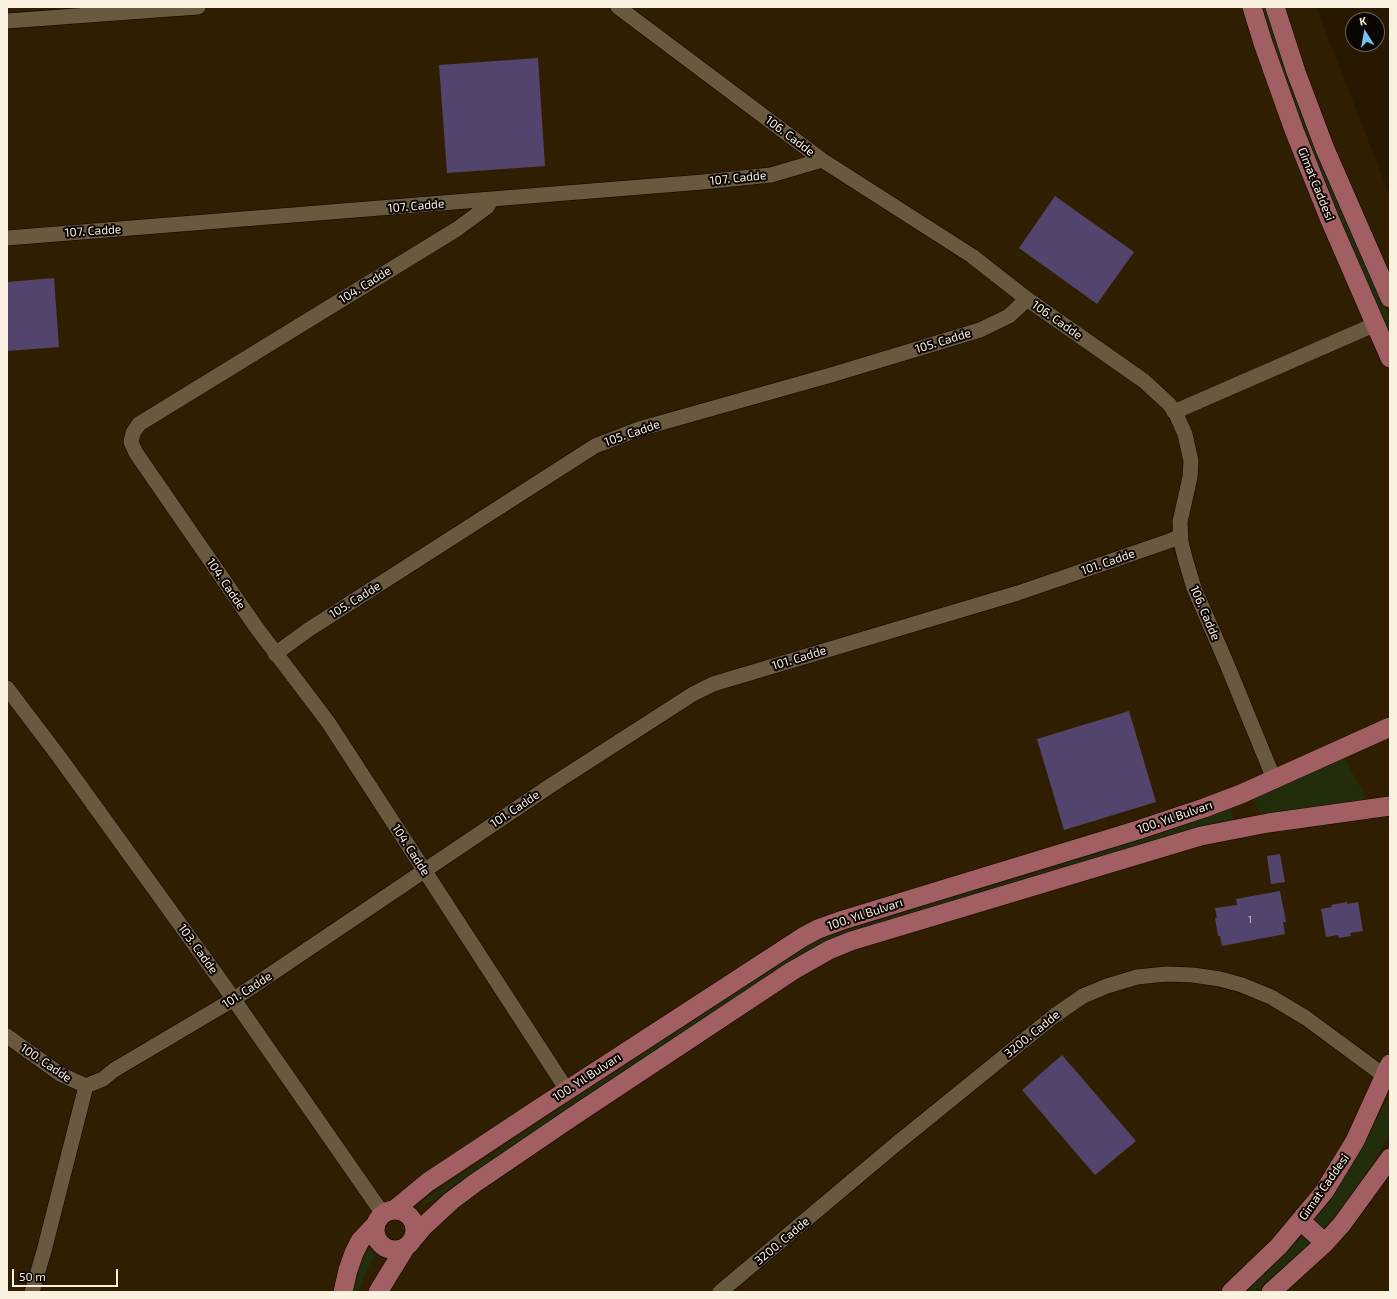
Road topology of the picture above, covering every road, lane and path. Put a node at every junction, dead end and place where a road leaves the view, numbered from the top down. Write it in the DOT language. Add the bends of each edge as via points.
graph roads {
  1 [pos="198,7"];
  2 [pos="618,7"];
  3 [pos="1252,7"];
  4 [pos="1275,7"];
  5 [pos="7,21"];
  6 [pos="822,160"];
  7 [pos="492,199"];
  8 [pos="7,238"];
  9 [pos="1390,298"];
  10 [pos="1027,299"];
  11 [pos="1376,324"];
  12 [pos="1390,358"];
  13 [pos="1174,412"];
  14 [pos="1180,536"];
  15 [pos="276,654"];
  16 [pos="7,688"];
  17 [pos="1390,726"];
  18 [pos="1274,779"];
  19 [pos="1390,806"];
  20 [pos="424,870"];
  21 [pos="234,999"];
  22 [pos="7,1036"];
  23 [pos="1388,1074"];
  24 [pos="86,1086"];
  25 [pos="567,1090"];
  26 [pos="1390,1158"];
  27 [pos="384,1216"];
  28 [pos="1301,1221"];
  29 [pos="409,1243"];
  30 [pos="1325,1243"];
  31 [pos="32,1292"];
  32 [pos="343,1292"];
  33 [pos="378,1292"];
  34 [pos="720,1292"];
  35 [pos="1231,1292"];
  36 [pos="1271,1292"];
  1 -- 5 [label="street"];
  2 -- 6 [label="street, 106. Cadde"];
  3 -- 11 [label="main road, Gimat Caddesi" via="1297,137"];
  4 -- 9 [label="main road, Gimat Caddesi" via="1325,150"];
  6 -- 7 [label="street, 107. Cadde" via="771,175"];
  6 -- 10 [label="street, 106. Cadde" via="972,256"];
  7 -- 8 [label="street, 107. Cadde"];
  7 -- 15 [label="street, 104. Cadde" via="487,207 457,229 139,424 133,433 132,442 136,453"];
  10 -- 13 [label="street, 106. Cadde" via="1144,380"];
  10 -- 15 [label="street, 105. Cadde" via="1010,316 980,330 639,429 595,446 308,630"];
  11 -- 12 [label="main road, Gimat Caddesi"];
  11 -- 13 [label="street"];
  13 -- 14 [label="street, 106. Cadde" via="1185,434 1192,461 1180,522"];
  14 -- 18 [label="street, 106. Cadde" via="1194,588"];
  14 -- 20 [label="street, 101. Cadde" via="1018,593 713,684 693,694 550,786"];
  15 -- 20 [label="street, 104. Cadde" via="328,722"];
  16 -- 21 [label="street, 103. Cadde"];
  17 -- 18 [label="main road, 100. Yıl Bulvarı"];
  18 -- 25 [label="main road, 100. Yıl Bulvarı" via="1170,820 818,929"];
  19 -- 29 [label="main road, 100. Yıl Bulvarı" via="1268,823 1201,836 851,941 829,950 774,983 475,1183 442,1209"];
  20 -- 21 [label="street, 101. Cadde"];
  20 -- 25 [label="street, 104. Cadde"];
  21 -- 24 [label="street, 101. Cadde" via="103,1079"];
  21 -- 27 [label="street, 103. Cadde"];
  22 -- 24 [label="street, 100. Cadde" via="60,1074"];
  23 -- 28 [label="main road, Gimat Caddesi" via="1356,1141 1324,1192"];
  23 -- 34 [label="street, 3200. Cadde" via="1271,997 1220,979 1166,974 1137,977 1107,986 1083,996 1054,1016"];
  24 -- 31 [label="street"];
  25 -- 27 [label="main road, 100. Yıl Bulvarı" via="428,1182"];
  26 -- 30 [label="main road" via="1346,1220"];
  27 -- 29 [label="main road" via="407,1214 412,1218 414,1225"];
  27 -- 29 [label="main road" via="374,1231 380,1244 385,1248 398,1250"];
  27 -- 32 [label="main road, 100. Yıl Bulvarı" via="360,1241 348,1270"];
  28 -- 30 [label="main road"];
  28 -- 35 [label="main road, Gimat Caddesi"];
  29 -- 33 [label="main road, 100. Yıl Bulvarı"];
  30 -- 36 [label="main road"];
}
